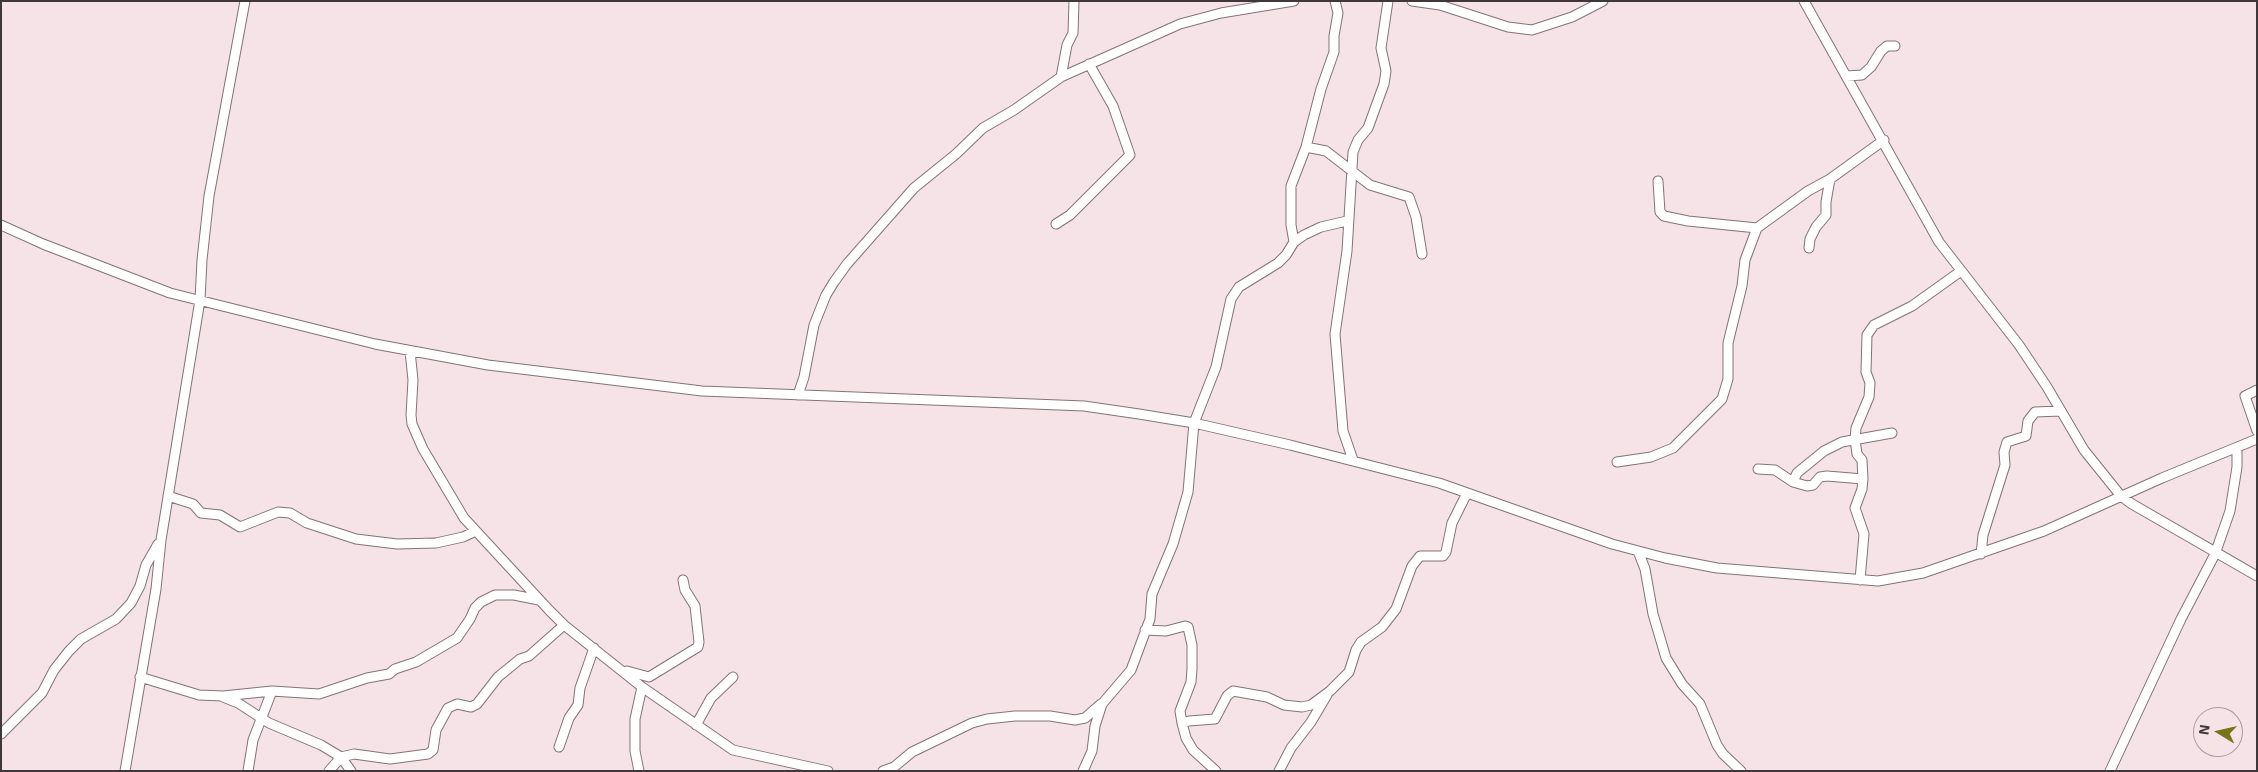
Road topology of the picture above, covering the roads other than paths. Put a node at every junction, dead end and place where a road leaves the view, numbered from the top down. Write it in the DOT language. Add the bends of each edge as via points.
graph roads {
  1 [pos="245,1"];
  2 [pos="1074,1"];
  3 [pos="1294,1"];
  4 [pos="1335,1"];
  5 [pos="1388,1"];
  6 [pos="1412,1"];
  7 [pos="1603,1"];
  8 [pos="1804,1"];
  9 [pos="1425,2"];
  10 [pos="1895,46"];
  11 [pos="1089,64"];
  12 [pos="1846,76"];
  13 [pos="1062,77"];
  14 [pos="1884,140"];
  15 [pos="1306,147"];
  16 [pos="1353,172"];
  17 [pos="1830,179"];
  18 [pos="1658,182"];
  19 [pos="1347,222"];
  20 [pos="1056,224"];
  21 [pos="1,225"];
  22 [pos="1757,228"];
  23 [pos="1294,242"];
  24 [pos="1810,248"];
  25 [pos="1422,254"];
  26 [pos="1961,271"];
  27 [pos="200,300"];
  28 [pos="410,351"];
  29 [pos="2257,390"];
  30 [pos="798,394"];
  31 [pos="2060,411"];
  32 [pos="1194,423"];
  33 [pos="2257,431"];
  34 [pos="1892,433"];
  35 [pos="1855,439"];
  36 [pos="2257,439"];
  37 [pos="2237,448"];
  38 [pos="1353,460"];
  39 [pos="1617,462"];
  40 [pos="1758,470"];
  41 [pos="1863,479"];
  42 [pos="1793,482"];
  43 [pos="1467,493"];
  44 [pos="168,496"];
  45 [pos="2121,496"];
  46 [pos="476,531"];
  47 [pos="160,540"];
  48 [pos="1638,551"];
  49 [pos="1981,554"];
  50 [pos="2215,554"];
  51 [pos="2257,576"];
  52 [pos="683,580"];
  53 [pos="1860,580"];
  54 [pos="539,600"];
  55 [pos="564,625"];
  56 [pos="1144,630"];
  57 [pos="594,648"];
  58 [pos="622,670"];
  59 [pos="140,677"];
  60 [pos="649,677"];
  61 [pos="733,677"];
  62 [pos="642,687"];
  63 [pos="272,691"];
  64 [pos="1330,691"];
  65 [pos="223,696"];
  66 [pos="663,700"];
  67 [pos="1102,704"];
  68 [pos="262,718"];
  69 [pos="1182,723"];
  70 [pos="696,725"];
  71 [pos="1,734"];
  72 [pos="558,747"];
  73 [pos="341,757"];
  74 [pos="783,762"];
  75 [pos="125,771"];
  76 [pos="248,771"];
  77 [pos="329,771"];
  78 [pos="351,771"];
  79 [pos="639,771"];
  80 [pos="790,771"];
  81 [pos="828,771"];
  82 [pos="883,771"];
  83 [pos="1083,771"];
  84 [pos="1216,771"];
  85 [pos="1279,771"];
  86 [pos="1741,771"];
  87 [pos="2110,771"];
  1 -- 27 [label="street" via="210,196"];
  2 -- 13 [label="street" via="1073,33 1067,45"];
  3 -- 11 [label="street" via="1221,13 1180,24"];
  4 -- 15 [label="street" via="1338,13 1334,52"];
  5 -- 16 [label="street" via="1382,48 1386,71 1368,128 1353,152"];
  6 -- 9 [label="street"];
  7 -- 9 [label="street" via="1572,17 1532,30 1508,28"];
  8 -- 12 [label="street"];
  10 -- 12 [label="street" via="1887,46 1881,51 1862,74"];
  11 -- 13 [label="street"];
  11 -- 20 [label="street" via="1113,106 1130,155 1070,215"];
  12 -- 14 [label="street"];
  13 -- 30 [label="street" via="974,135 914,188 847,264 822,304 814,325"];
  14 -- 17 [label="street"];
  14 -- 26 [label="street" via="1939,242"];
  15 -- 16 [label="street" via="1326,151"];
  15 -- 23 [label="street" via="1291,186 1290,225"];
  16 -- 19 [label="street"];
  16 -- 25 [label="street" via="1370,185 1409,197"];
  17 -- 22 [label="street"];
  17 -- 24 [label="street" via="1826,215 1810,239"];
  18 -- 22 [label="street" via="1660,212 1664,216"];
  19 -- 23 [label="street" via="1321,227"];
  19 -- 38 [label="street" via="1345,271 1335,334 1343,431"];
  21 -- 27 [label="street" via="153,288"];
  22 -- 39 [label="street" via="1745,260 1728,343 1728,379 1722,399 1673,448 1650,458"];
  23 -- 32 [label="street" via="1278,263 1236,290 1227,309 1212,381"];
  26 -- 31 [label="street" via="2019,345"];
  26 -- 35 [label="street" via="1912,306 1870,329 1866,372 1870,383 1869,398 1856,428"];
  27 -- 28 [label="street"];
  27 -- 44 [label="street"];
  28 -- 30 [label="street" via="620,382 702,391"];
  28 -- 46 [label="street" via="413,380 411,415 417,437 459,510"];
  29 -- 33 [label="street" via="2245,396"];
  30 -- 32 [label="street" via="1084,406"];
  31 -- 45 [label="street" via="2084,450"];
  31 -- 49 [label="street" via="2035,412 2028,421 2026,436 2007,442 2005,465 1982,535"];
  32 -- 38 [label="street"];
  32 -- 56 [label="street" via="1188,492 1174,544 1152,594 1150,619"];
  34 -- 35 [label="street"];
  35 -- 41 [label="street" via="1856,454 1862,460"];
  35 -- 42 [label="street" via="1824,450 1797,473"];
  36 -- 37 [label="street"];
  37 -- 45 [label="street"];
  37 -- 50 [label="street" via="2230,511"];
  38 -- 43 [label="street"];
  40 -- 42 [label="street" via="1775,470"];
  41 -- 42 [label="street" via="1827,476 1807,486"];
  41 -- 53 [label="street" via="1855,508 1864,534"];
  43 -- 48 [label="street"];
  43 -- 64 [label="street" via="1452,523 1446,552 1443,556 1420,556 1412,566 1392,615 1362,642 1349,672"];
  44 -- 46 [label="street" via="192,504 202,513 220,514 240,527 278,512 290,513 307,523 356,539 397,544 436,542"];
  44 -- 47 [label="street"];
  45 -- 49 [label="street" via="2044,531"];
  45 -- 50 [label="street"];
  46 -- 54 [label="street"];
  47 -- 59 [label="street" via="156,589"];
  47 -- 71 [label="street" via="131,603 116,619 81,639 69,651 42,693"];
  48 -- 53 [label="street" via="1717,568"];
  48 -- 86 [label="street" via="1646,569 1653,614 1666,658 1682,684 1700,704 1717,745"];
  49 -- 53 [label="street" via="1898,579"];
  50 -- 51 [label="street"];
  50 -- 87 [label="street"];
  52 -- 60 [label="street" via="694,606 698,648"];
  54 -- 55 [label="street"];
  54 -- 63 [label="street" via="514,595 488,598 475,608 457,638 389,674 319,694"];
  55 -- 57 [label="street"];
  55 -- 73 [label="street" via="529,656 520,659 498,677 477,704 472,707 456,704 448,708 436,730 433,750 428,754 403,759 354,754"];
  56 -- 67 [label="street" via="1131,670"];
  56 -- 69 [label="street" via="1188,627 1192,669 1191,682 1180,711"];
  57 -- 58 [label="street"];
  57 -- 72 [label="street" via="581,682 578,705 569,718"];
  58 -- 60 [label="street"];
  58 -- 62 [label="street"];
  59 -- 65 [label="street" via="187,693"];
  59 -- 75 [label="street"];
  60 -- 66 [label="street"];
  61 -- 70 [label="street" via="711,698"];
  62 -- 66 [label="street"];
  62 -- 79 [label="street" via="635,719"];
  63 -- 65 [label="street"];
  63 -- 68 [label="street"];
  64 -- 69 [label="street" via="1311,705 1302,707 1233,691 1227,696 1216,719"];
  64 -- 85 [label="street"];
  65 -- 68 [label="street"];
  66 -- 70 [label="street"];
  67 -- 82 [label="street" via="1085,718 1075,720 1050,716 987,718 912,752 894,767"];
  67 -- 83 [label="street" via="1092,751"];
  68 -- 73 [label="street"];
  68 -- 76 [label="street" via="253,740"];
  69 -- 84 [label="street" via="1193,750"];
  70 -- 74 [label="street" via="733,750"];
  73 -- 77 [label="street"];
  73 -- 78 [label="street"];
  74 -- 80 [label="street"];
  74 -- 81 [label="street"];
}
